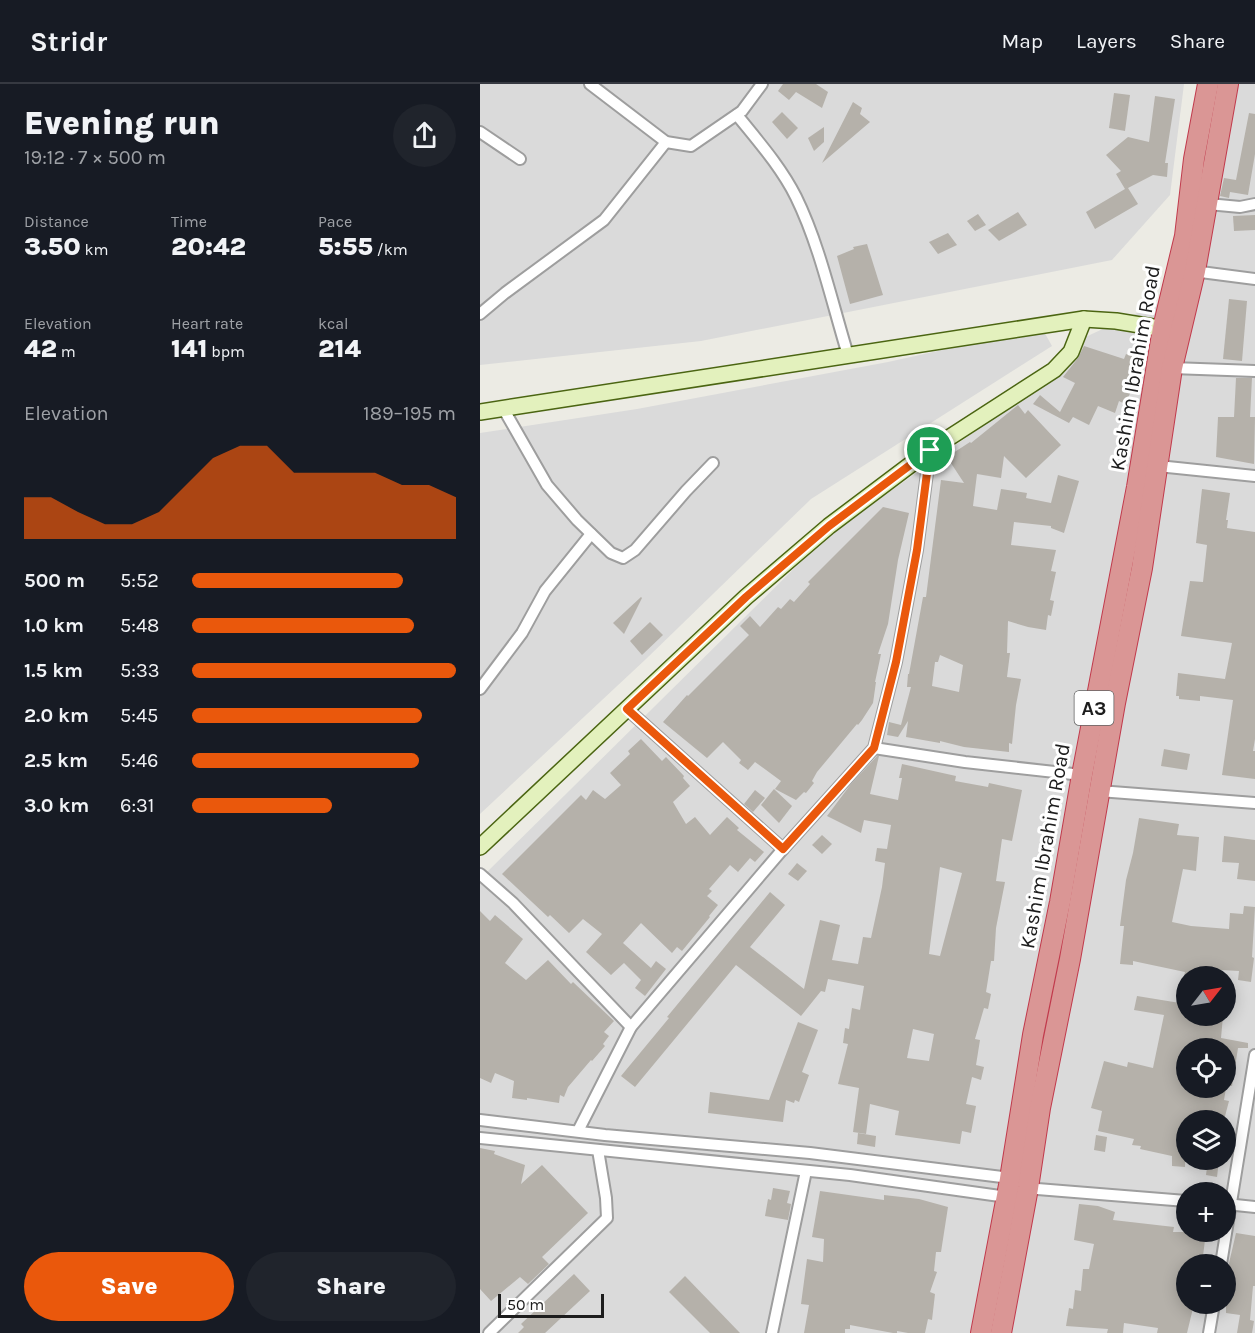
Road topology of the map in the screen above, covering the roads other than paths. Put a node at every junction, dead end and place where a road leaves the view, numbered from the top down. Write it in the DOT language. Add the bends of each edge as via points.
graph roads {
  1 [pos="590,84"];
  2 [pos="762,84"];
  3 [pos="1208,84"];
  4 [pos="1228,84"];
  5 [pos="736,114"];
  6 [pos="480,132"];
  7 [pos="666,142"];
  8 [pos="520,159"];
  9 [pos="1208,204"];
  10 [pos="1255,204"];
  11 [pos="1186,269"];
  12 [pos="1255,279"];
  13 [pos="480,314"];
  14 [pos="1084,319"];
  15 [pos="1171,330"];
  16 [pos="848,355"];
  17 [pos="1172,368"];
  18 [pos="1255,371"];
  19 [pos="503,408"];
  20 [pos="480,412"];
  21 [pos="930,450"];
  22 [pos="713,463"];
  23 [pos="1158,466"];
  24 [pos="1255,476"];
  25 [pos="591,534"];
  26 [pos="480,689"];
  27 [pos="627,709"];
  28 [pos="874,748"];
  29 [pos="1082,775"];
  30 [pos="1099,791"];
  31 [pos="1255,803"];
  32 [pos="480,847"];
  33 [pos="783,849"];
  34 [pos="480,874"];
  35 [pos="631,1027"];
  36 [pos="1255,1055"];
  37 [pos="480,1120"];
  38 [pos="578,1131"];
  39 [pos="480,1138"];
  40 [pos="598,1150"];
  41 [pos="806,1171"];
  42 [pos="1233,1182"];
  43 [pos="1014,1187"];
  44 [pos="1176,1200"];
  45 [pos="1236,1205"];
  46 [pos="1255,1207"];
  47 [pos="1213,1314"];
  48 [pos="489,1333"];
  49 [pos="772,1333"];
  50 [pos="981,1333"];
  51 [pos="1001,1333"];
  52 [pos="1209,1333"];
  1 -- 7 [label="street"];
  2 -- 5 [label="street"];
  3 -- 11 [label="highway, Kashim Ibrahim Road / A3" via="1194,159 1185,236"];
  4 -- 9 [label="highway, Kashim Ibrahim Road / A3"];
  5 -- 7 [label="street" via="691,146"];
  5 -- 16 [label="street" via="769,155 795,197 815,244"];
  6 -- 8 [label="street"];
  7 -- 13 [label="street" via="604,220"];
  9 -- 10 [label="street"];
  9 -- 11 [label="highway, Kashim Ibrahim Road / A3"];
  11 -- 12 [label="street"];
  11 -- 15 [label="highway, Kashim Ibrahim Road / A3"];
  14 -- 15 [label="street"];
  14 -- 16 [label="street"];
  14 -- 21 [label="street" via="1071,352 1054,370"];
  15 -- 17 [label="highway, Kashim Ibrahim Road / A3"];
  15 -- 29 [label="highway, Kashim Ibrahim Road / A3"];
  16 -- 19 [label="street"];
  17 -- 18 [label="street"];
  17 -- 23 [label="highway, Kashim Ibrahim Road / A3"];
  19 -- 20 [label="street"];
  19 -- 25 [label="street" via="547,485"];
  21 -- 27 [label="street" via="829,526 746,597"];
  21 -- 28 [label="street" via="896,662"];
  22 -- 25 [label="street" via="635,550 623,558 611,553"];
  23 -- 24 [label="street"];
  23 -- 30 [label="highway, Kashim Ibrahim Road / A3"];
  25 -- 26 [label="street" via="545,591 522,633"];
  27 -- 32 [label="street"];
  27 -- 33 [label="street"];
  28 -- 29 [label="street"];
  28 -- 33 [label="street"];
  29 -- 43 [label="highway, Kashim Ibrahim Road / A3" via="1033,1035"];
  30 -- 31 [label="street"];
  30 -- 43 [label="highway, Kashim Ibrahim Road / A3" via="1040,1108"];
  33 -- 35 [label="street"];
  34 -- 35 [label="street" via="513,903"];
  35 -- 38 [label="street"];
  36 -- 42 [label="street"];
  37 -- 38 [label="street"];
  38 -- 43 [label="street" via="810,1153"];
  39 -- 40 [label="street"];
  40 -- 41 [label="street"];
  40 -- 48 [label="street" via="608,1218"];
  41 -- 43 [label="street"];
  41 -- 49 [label="street"];
  43 -- 44 [label="street"];
  43 -- 50 [label="highway, Kashim Ibrahim Road / A3"];
  43 -- 51 [label="highway, Kashim Ibrahim Road / A3"];
  45 -- 46 [label="street"];
  47 -- 52 [label="street"];
}
